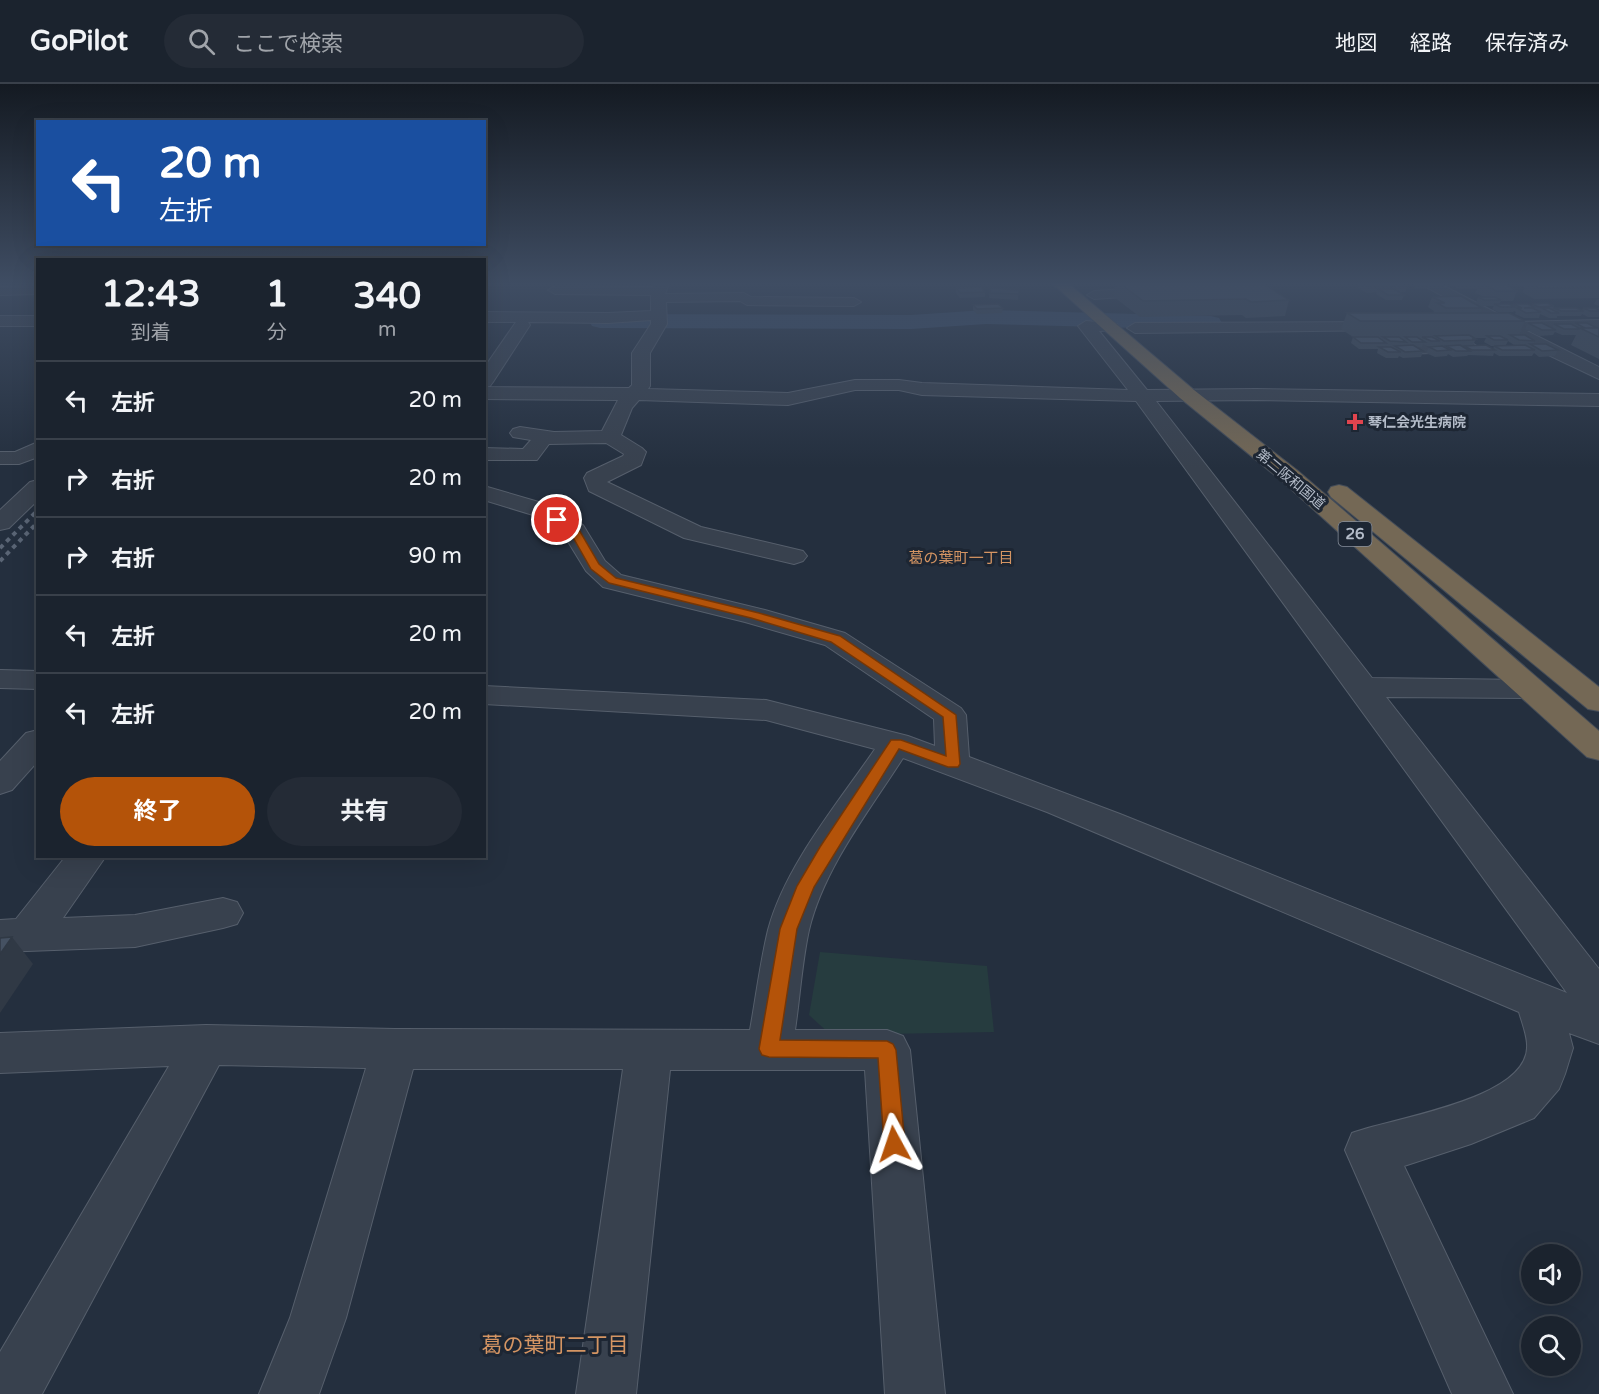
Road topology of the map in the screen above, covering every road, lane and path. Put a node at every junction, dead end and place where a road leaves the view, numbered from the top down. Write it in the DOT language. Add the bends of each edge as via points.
graph roads {
  1 [pos="509,345"];
  2 [pos="644,345"];
  3 [pos="1101,345"];
  4 [pos="1139,345"];
  5 [pos="1148,345"];
  6 [pos="1480,345"];
  7 [pos="1540,345"];
  8 [pos="1516,348"];
  9 [pos="1546,348"];
  10 [pos="486,349"];
  11 [pos="506,349"];
  12 [pos="1390,349"];
  13 [pos="1599,374"];
  14 [pos="486,379"];
  15 [pos="486,393"];
  16 [pos="632,394"];
  17 [pos="1186,394"];
  18 [pos="1218,394"];
  19 [pos="545,395"];
  20 [pos="1142,396"];
  21 [pos="1599,400"];
  22 [pos="498,434"];
  23 [pos="610,437"];
  24 [pos="543,438"];
  25 [pos="36,449"];
  26 [pos="486,454"];
  27 [pos="529,455"];
  28 [pos="0,458"];
  29 [pos="486,493"];
  30 [pos="33,496"];
  31 [pos="0,503"];
  32 [pos="0,524"];
  33 [pos="794,556"];
  34 [pos="0,679"];
  35 [pos="36,680"];
  36 [pos="1363,687"];
  37 [pos="1530,689"];
  38 [pos="486,695"];
  39 [pos="1597,699"];
  40 [pos="36,742"];
  41 [pos="896,743"];
  42 [pos="1599,749"];
  43 [pos="953,764"];
  44 [pos="1,780"];
  45 [pos="85,858"];
  46 [pos="223,913"];
  47 [pos="14,935"];
  48 [pos="1539,1001"];
  49 [pos="1599,1002"];
  50 [pos="1599,1025"];
  51 [pos="0,1033"];
  52 [pos="206,1045"];
  53 [pos="395,1049"];
  54 [pos="649,1049"];
  55 [pos="769,1049"];
  56 [pos="0,1052"];
  57 [pos="9,1394"];
  58 [pos="288,1394"];
  59 [pos="606,1394"];
  60 [pos="915,1394"];
  61 [pos="1483,1394"];
  1 -- 11 [label="street"];
  2 -- 16 [label="street" via="642,386"];
  3 -- 20 [label="street"];
  4 -- 17 [label="highway, 第二阪和国道 / 26"];
  5 -- 18 [label="highway, 第二阪和国道 / 26"];
  6 -- 12 [label="street" via="1485,348 1415,352"];
  7 -- 9 [label="street"];
  8 -- 9 [label="street"];
  9 -- 13 [label="street"];
  10 -- 11 [label="street"];
  11 -- 14 [label="street"];
  15 -- 19 [label="street"];
  16 -- 19 [label="street"];
  16 -- 20 [label="street" via="788,399 855,385 899,385"];
  16 -- 23 [label="street"];
  17 -- 18 [label="street"];
  17 -- 20 [label="street"];
  17 -- 37 [label="highway, 第二阪和国道 / 26" via="1290,476"];
  18 -- 21 [label="street"];
  18 -- 39 [label="highway, 第二阪和国道 / 26"];
  19 -- 22 [label="street"];
  20 -- 36 [label="street"];
  22 -- 24 [label="street" via="546,435"];
  23 -- 24 [label="street"];
  23 -- 33 [label="street" via="635,452 633,460 595,478 597,486 693,533"];
  24 -- 27 [label="street"];
  25 -- 28 [label="street" via="19,458"];
  26 -- 27 [label="street"];
  27 -- 29 [label="street" via="512,479"];
  29 -- 43 [label="street" via="541,510 574,530 595,566 612,581 835,639 950,715"];
  30 -- 31 [label="street"];
  30 -- 32 [label="street"];
  34 -- 35 [label="street"];
  36 -- 37 [label="street"];
  36 -- 49 [label="street"];
  37 -- 42 [label="highway, 第二阪和国道 / 26"];
  38 -- 41 [label="street" via="766,710"];
  40 -- 44 [label="street"];
  41 -- 43 [label="street"];
  41 -- 55 [label="street" via="806,886 789,929"];
  43 -- 48 [label="street" via="1036,794"];
  45 -- 47 [label="street"];
  46 -- 47 [label="street" via="135,931"];
  48 -- 50 [label="street"];
  48 -- 61 [label="street" via="1550,1048 1542,1074 1517,1102 1410,1142 1370,1150"];
  51 -- 56 [label="street" via="5,1033"];
  52 -- 53 [label="street"];
  52 -- 56 [label="street"];
  52 -- 57 [label="street"];
  53 -- 54 [label="street"];
  53 -- 58 [label="street" via="318,1318"];
  54 -- 55 [label="street"];
  54 -- 59 [label="street"];
  55 -- 60 [label="street" via="887,1050"];
}
